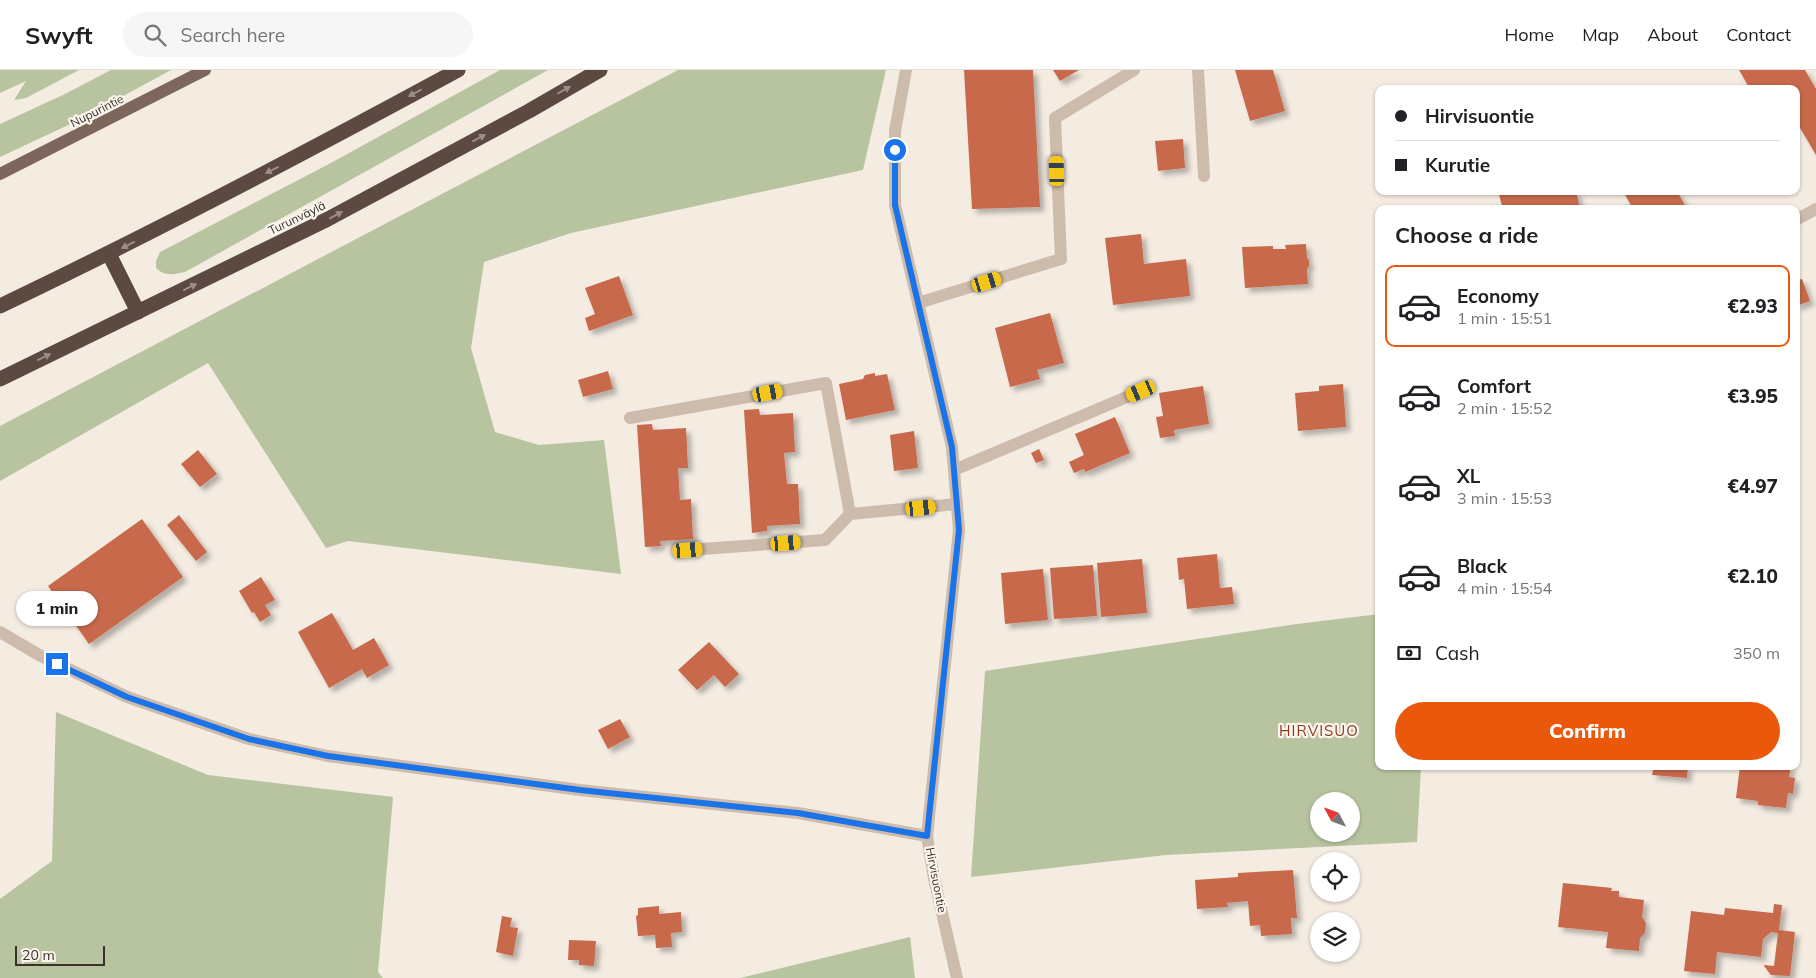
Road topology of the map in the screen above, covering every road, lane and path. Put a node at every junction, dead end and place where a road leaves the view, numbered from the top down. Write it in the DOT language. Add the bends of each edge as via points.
graph roads {
  1 [pos="205,70"];
  2 [pos="458,70"];
  3 [pos="600,70"];
  4 [pos="906,70"];
  5 [pos="1134,70"];
  6 [pos="1198,70"];
  7 [pos="0,174"];
  8 [pos="1204,176"];
  9 [pos="1816,209"];
  10 [pos="1800,218"];
  11 [pos="109,254"];
  12 [pos="918,303"];
  13 [pos="0,306"];
  14 [pos="138,312"];
  15 [pos="0,379"];
  16 [pos="1141,391"];
  17 [pos="630,418"];
  18 [pos="954,470"];
  19 [pos="957,504"];
  20 [pos="850,514"];
  21 [pos="688,550"];
  22 [pos="0,632"];
  23 [pos="927,836"];
  24 [pos="957,978"];
  1 -- 7 [label="main road, Nupurintie"];
  2 -- 11 [label="highway, one-way"];
  14 -- 3 [label="highway, Turunväylä, one-way" via="328,219"];
  4 -- 12 [label="street, Hirvisuontie" via="895,131 895,205"];
  5 -- 12 [label="street" via="1055,118 1061,259"];
  6 -- 8 [label="street"];
  9 -- 10 [label="street"];
  11 -- 13 [label="highway"];
  11 -- 14 [label="highway"];
  12 -- 18 [label="street, Hirvisuontie" via="952,447"];
  15 -- 14 [label="highway, Turunväylä, one-way"];
  16 -- 18 [label="street"];
  17 -- 20 [label="street" via="826,383"];
  18 -- 19 [label="street, Hirvisuontie"];
  19 -- 20 [label="street"];
  19 -- 23 [label="street, Hirvisuontie" via="959,530"];
  20 -- 21 [label="street" via="825,540"];
  22 -- 23 [label="street" via="39,655 127,697 266,743 338,758 580,790 798,813"];
  23 -- 24 [label="street, Hirvisuontie"];
}
